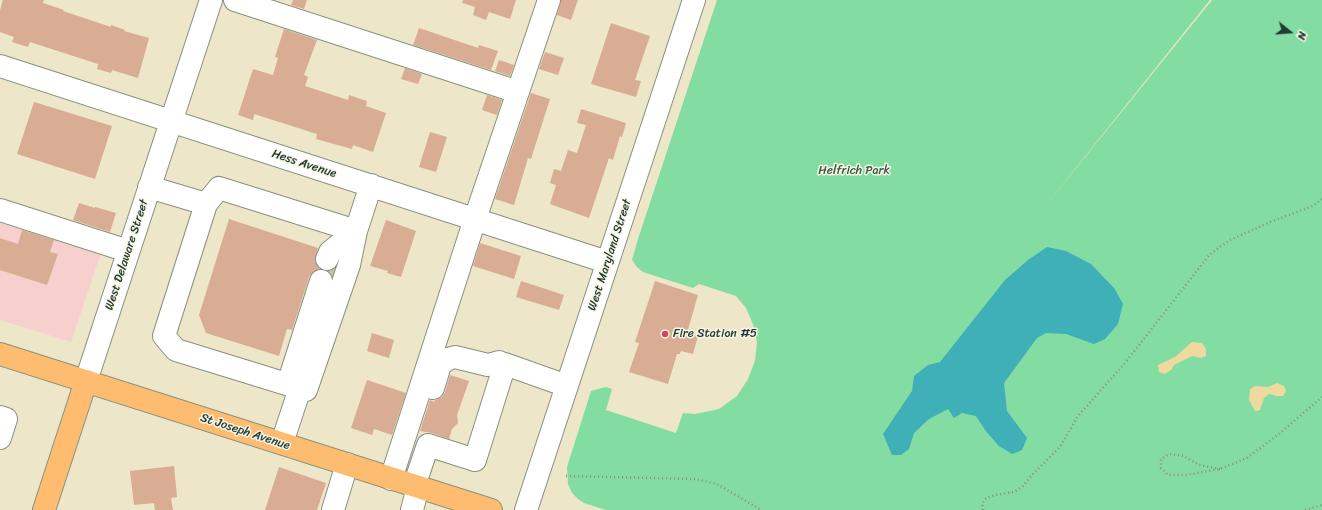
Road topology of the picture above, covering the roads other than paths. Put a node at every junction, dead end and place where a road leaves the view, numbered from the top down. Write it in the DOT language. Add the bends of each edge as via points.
graph roads {
  1 [pos="211,0"];
  2 [pos="234,0"];
  3 [pos="549,0"];
  4 [pos="688,2"];
  5 [pos="0,66"];
  6 [pos="518,92"];
  7 [pos="170,121"];
  8 [pos="371,185"];
  9 [pos="149,187"];
  10 [pos="206,204"];
  11 [pos="0,210"];
  12 [pos="475,219"];
  13 [pos="356,231"];
  14 [pos="128,251"];
  15 [pos="331,260"];
  16 [pos="607,262"];
  17 [pos="324,282"];
  18 [pos="434,343"];
  19 [pos="0,354"];
  20 [pos="502,363"];
  21 [pos="86,381"];
  22 [pos="567,386"];
  23 [pos="297,387"];
  24 [pos="0,417"];
  25 [pos="0,438"];
  26 [pos="282,443"];
  27 [pos="428,446"];
  28 [pos="347,464"];
  29 [pos="391,479"];
  30 [pos="416,487"];
  31 [pos="44,510"];
  32 [pos="333,510"];
  33 [pos="412,510"];
  34 [pos="491,510"];
  35 [pos="526,510"];
  1 -- 7 [label="street, West Delaware Street"];
  2 -- 6 [label="street"];
  3 -- 6 [label="street"];
  4 -- 16 [label="street, West Maryland Street"];
  5 -- 7 [label="street, Hess Avenue"];
  6 -- 12 [label="street"];
  7 -- 8 [label="street, Hess Avenue"];
  7 -- 9 [label="street, West Delaware Street"];
  8 -- 12 [label="street, Hess Avenue"];
  8 -- 13 [label="street"];
  9 -- 10 [label="street"];
  9 -- 14 [label="street, West Delaware Street"];
  10 -- 13 [label="street" via="219,188"];
  10 -- 23 [label="street" via="164,336 176,350"];
  11 -- 14 [label="street"];
  12 -- 16 [label="street, Hess Avenue"];
  12 -- 18 [label="street"];
  13 -- 15 [label="street" via="330,252"];
  13 -- 23 [label="street" via="349,264"];
  14 -- 21 [label="street, West Delaware Street"];
  16 -- 22 [label="street, West Maryland Street"];
  17 -- 23 [label="street"];
  18 -- 20 [label="street"];
  18 -- 29 [label="street"];
  19 -- 21 [label="main road, St Joseph Avenue"];
  20 -- 22 [label="street"];
  20 -- 27 [label="street" via="475,460"];
  20 -- 27 [label="street" via="488,365 455,357 440,365 419,434"];
  21 -- 26 [label="main road, St Joseph Avenue"];
  21 -- 31 [label="main road, West Delaware Street"];
  22 -- 35 [label="street, West Maryland Street"];
  23 -- 26 [label="street"];
  24 -- 25 [label="street" via="6,419"];
  26 -- 28 [label="main road, St Joseph Avenue"];
  27 -- 30 [label="street"];
  28 -- 29 [label="main road, St Joseph Avenue"];
  28 -- 32 [label="street"];
  29 -- 30 [label="main road, St Joseph Avenue"];
  30 -- 33 [label="street"];
  30 -- 34 [label="main road, St Joseph Avenue"];
}
